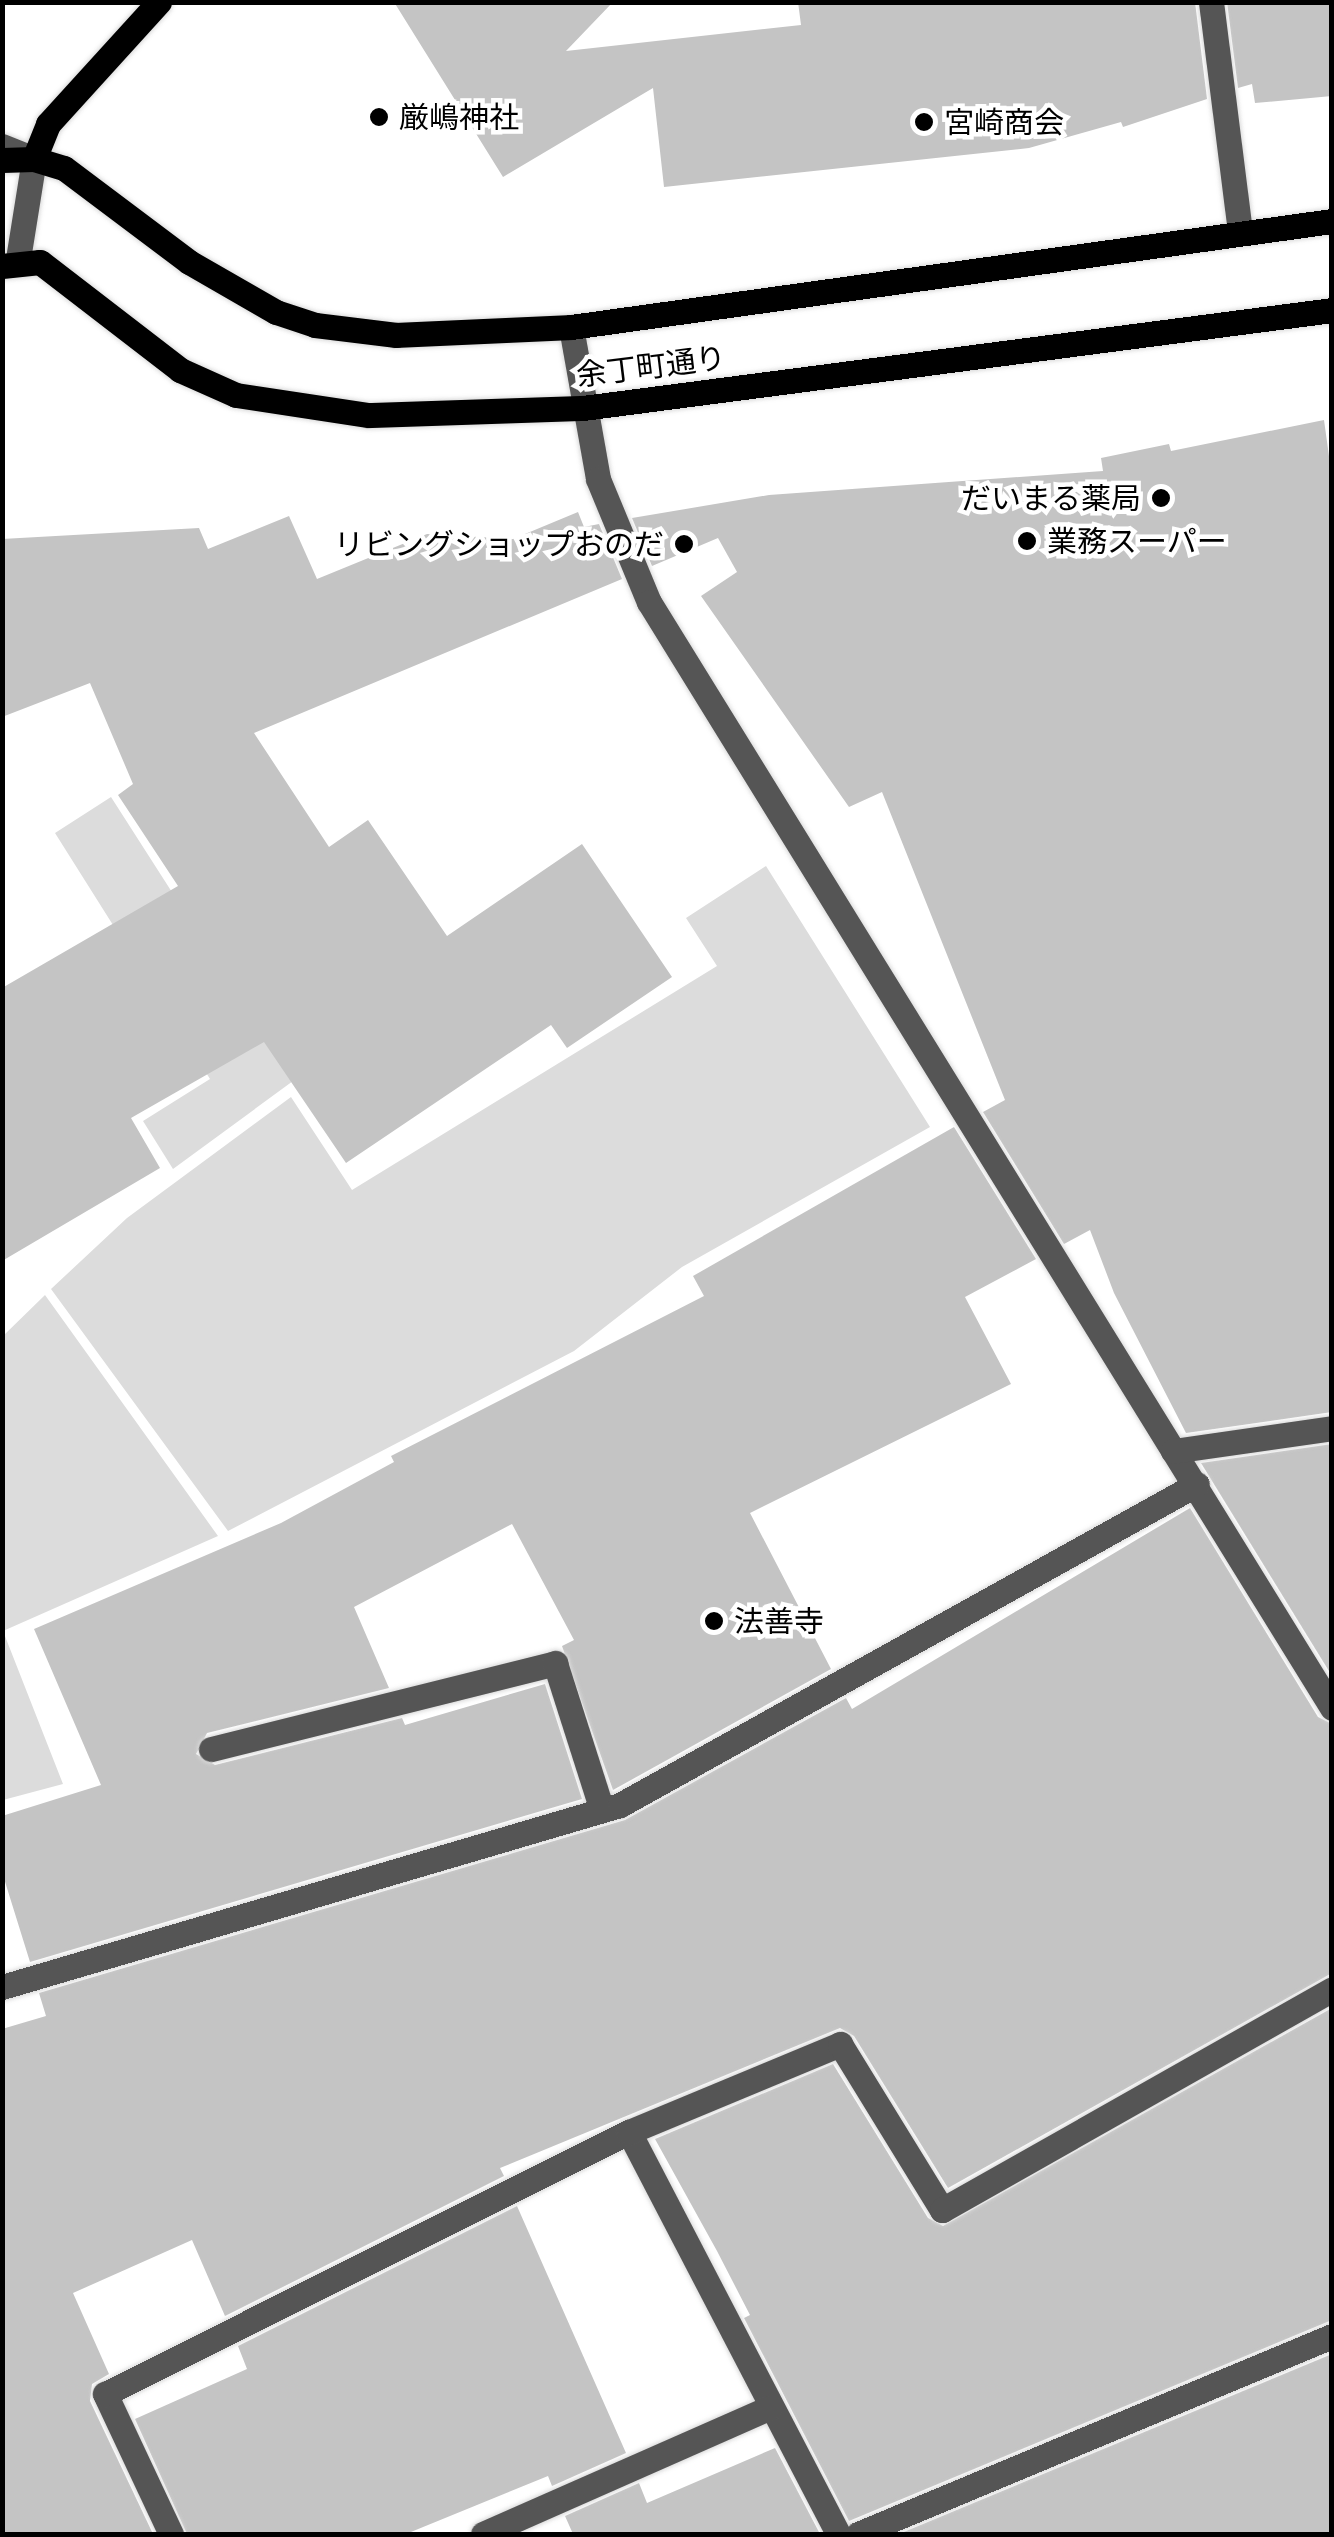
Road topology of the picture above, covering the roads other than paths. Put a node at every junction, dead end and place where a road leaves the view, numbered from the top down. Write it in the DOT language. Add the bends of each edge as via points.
graph roads {
  1 [pos="159,2"];
  2 [pos="1212,2"];
  3 [pos="2,146"];
  4 [pos="34,159"];
  5 [pos="2,160"];
  6 [pos="1332,221"];
  7 [pos="1240,233"];
  8 [pos="10,263"];
  9 [pos="1332,310"];
  10 [pos="571,326"];
  11 [pos="584,408"];
  12 [pos="1332,1428"];
  13 [pos="1173,1451"];
  14 [pos="1196,1484"];
  15 [pos="1332,1708"];
  16 [pos="211,1750"];
  17 [pos="602,1810"];
  18 [pos="2,1987"];
  19 [pos="1332,1989"];
  20 [pos="629,2132"];
  21 [pos="1332,2336"];
  22 [pos="769,2408"];
  23 [pos="170,2534"];
  24 [pos="483,2534"];
  25 [pos="838,2534"];
  26 [pos="858,2534"];
  1 -- 4 [label="main road" via="48,124"];
  2 -- 7 [label="street"];
  3 -- 4 [label="street"];
  4 -- 5 [label="main road"];
  4 -- 8 [label="street"];
  4 -- 10 [label="main road, 余丁町通り" via="100,190 241,296 315,325 396,335"];
  6 -- 7 [label="main road, 余丁町通り"];
  7 -- 10 [label="main road, 余丁町通り"];
  8 -- 11 [label="main road, 余丁町通り" via="52,270 180,370 236,395 368,416"];
  9 -- 11 [label="main road, 余丁町通り"];
  10 -- 11 [label="street"];
  11 -- 13 [label="street" via="598,479 649,602"];
  12 -- 13 [label="street"];
  13 -- 14 [label="street"];
  14 -- 15 [label="street"];
  14 -- 17 [label="street"];
  16 -- 17 [label="street" via="554,1663"];
  17 -- 18 [label="street"];
  19 -- 20 [label="street" via="942,2210 840,2044"];
  20 -- 22 [label="street"];
  20 -- 23 [label="street" via="105,2394"];
  21 -- 26 [label="street"];
  22 -- 24 [label="street"];
  22 -- 25 [label="street"];
}
